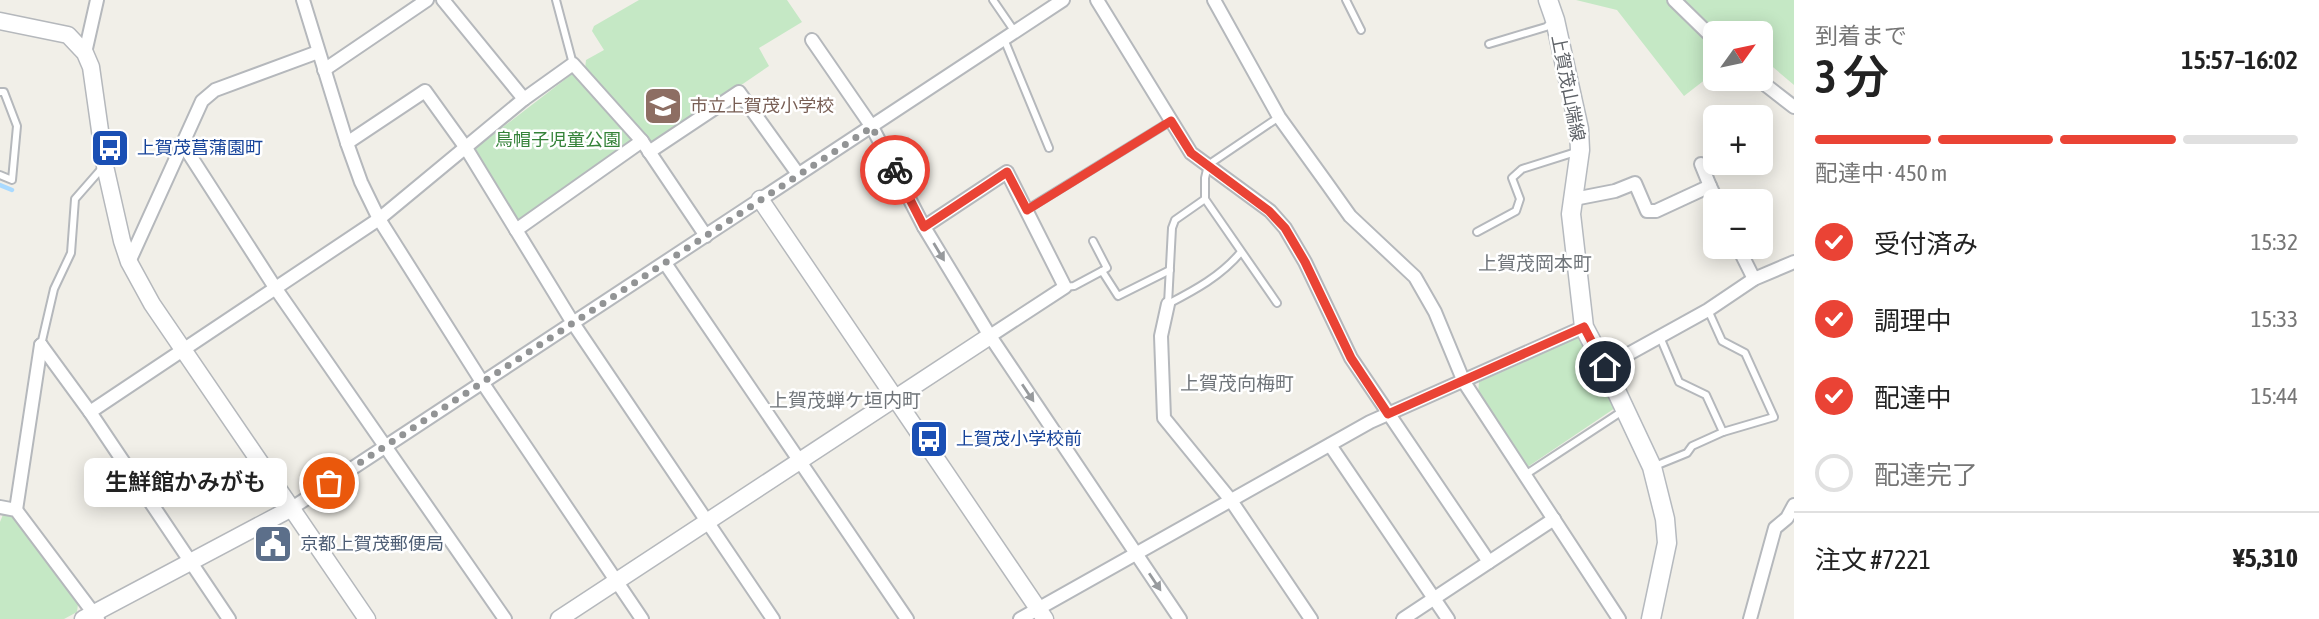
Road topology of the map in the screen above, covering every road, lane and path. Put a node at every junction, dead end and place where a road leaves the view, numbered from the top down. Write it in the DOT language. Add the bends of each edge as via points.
graph roads {
  1 [pos="97,0"];
  2 [pos="303,0"];
  3 [pos="427,0"];
  4 [pos="443,0"];
  5 [pos="556,0"];
  6 [pos="993,0"];
  7 [pos="1063,0"];
  8 [pos="1097,0"];
  9 [pos="1213,0"];
  10 [pos="1346,0"];
  11 [pos="1548,0"];
  12 [pos="1674,0"];
  13 [pos="1555,20"];
  14 [pos="0,21"];
  15 [pos="1703,28"];
  16 [pos="1362,30"];
  17 [pos="1010,36"];
  18 [pos="812,40"];
  19 [pos="1489,44"];
  20 [pos="85,52"];
  21 [pos="318,52"];
  22 [pos="573,64"];
  23 [pos="324,70"];
  24 [pos="1773,91"];
  25 [pos="0,92"];
  26 [pos="524,99"];
  27 [pos="1794,107"];
  28 [pos="1279,117"];
  29 [pos="1171,121"];
  30 [pos="872,127"];
  31 [pos="347,143"];
  32 [pos="184,146"];
  33 [pos="646,147"];
  34 [pos="466,148"];
  35 [pos="1049,148"];
  36 [pos="1580,150"];
  37 [pos="1700,164"];
  38 [pos="1208,165"];
  39 [pos="105,166"];
  40 [pos="798,174"];
  41 [pos="0,175"];
  42 [pos="1710,186"];
  43 [pos="1711,189"];
  44 [pos="760,199"];
  45 [pos="1205,199"];
  46 [pos="1574,199"];
  47 [pos="1027,210"];
  48 [pos="379,219"];
  49 [pos="924,227"];
  50 [pos="516,230"];
  51 [pos="1477,232"];
  52 [pos="706,236"];
  53 [pos="1093,241"];
  54 [pos="1241,252"];
  55 [pos="1744,259"];
  56 [pos="130,262"];
  57 [pos="1794,262"];
  58 [pos="665,263"];
  59 [pos="1170,270"];
  60 [pos="1102,271"];
  61 [pos="1754,279"];
  62 [pos="1065,288"];
  63 [pos="276,289"];
  64 [pos="1277,303"];
  65 [pos="1168,304"];
  66 [pos="1707,310"];
  67 [pos="573,323"];
  68 [pos="1584,327"];
  69 [pos="990,336"];
  70 [pos="1660,337"];
  71 [pos="41,345"];
  72 [pos="184,350"];
  73 [pos="1605,367"];
  74 [pos="482,382"];
  75 [pos="1464,382"];
  76 [pos="895,398"];
  77 [pos="1626,408"];
  78 [pos="90,412"];
  79 [pos="1388,414"];
  80 [pos="1723,432"];
  81 [pos="1330,445"];
  82 [pos="386,446"];
  83 [pos="800,461"];
  84 [pos="1652,467"];
  85 [pos="1524,475"];
  86 [pos="1230,499"];
  87 [pos="1794,505"];
  88 [pos="0,507"];
  89 [pos="292,508"];
  90 [pos="16,510"];
  91 [pos="1554,519"];
  92 [pos="707,522"];
  93 [pos="1135,552"];
  94 [pos="1489,562"];
  95 [pos="189,563"];
  96 [pos="617,581"];
  97 [pos="1434,599"];
  98 [pos="1041,613"];
  99 [pos="92,617"];
  100 [pos="1617,618"];
  101 [pos="229,619"];
  102 [pos="367,619"];
  103 [pos="505,619"];
  104 [pos="559,619"];
  105 [pos="642,619"];
  106 [pos="773,619"];
  107 [pos="907,619"];
  108 [pos="1020,619"];
  109 [pos="1181,619"];
  110 [pos="1311,619"];
  111 [pos="1403,619"];
  112 [pos="1448,619"];
  113 [pos="1651,619"];
  114 [pos="1750,619"];
  1 -- 20 [label="street"];
  2 -- 21 [label="street"];
  3 -- 23 [label="street"];
  4 -- 26 [label="street"];
  5 -- 22 [label="lane"];
  6 -- 17 [label="lane"];
  7 -- 17 [label="street"];
  8 -- 29 [label="street"];
  9 -- 28 [label="street"];
  10 -- 16 [label="lane"];
  11 -- 13 [label="main road, 上賀茂山端線"];
  12 -- 15 [label="street"];
  13 -- 19 [label="lane" via="1546,27"];
  13 -- 36 [label="main road, 上賀茂山端線"];
  14 -- 20 [label="street" via="68,35"];
  17 -- 30 [label="street"];
  17 -- 35 [label="lane"];
  18 -- 30 [label="street"];
  20 -- 39 [label="street"];
  21 -- 23 [label="street"];
  21 -- 32 [label="street" via="215,90 202,102"];
  22 -- 26 [label="street"];
  22 -- 33 [label="street"];
  23 -- 31 [label="street"];
  24 -- 27 [label="street"];
  25 -- 41 [label="lane" via="4,92 17,126 12,180"];
  26 -- 34 [label="street"];
  28 -- 38 [label="lane"];
  28 -- 75 [label="street" via="1350,216 1415,277"];
  29 -- 38 [label="street" via="1191,153"];
  29 -- 47 [label="lane"];
  30 -- 40 [label="street"];
  30 -- 49 [label="street"];
  31 -- 34 [label="street" via="425,91"];
  31 -- 48 [label="street"];
  32 -- 56 [label="street"];
  32 -- 63 [label="street"];
  33 -- 40 [label="street" via="739,92"];
  33 -- 50 [label="street"];
  33 -- 52 [label="street"];
  34 -- 48 [label="street"];
  34 -- 50 [label="street"];
  36 -- 46 [label="main road, 上賀茂山端線"];
  36 -- 51 [label="lane" via="1522,169 1513,178 1520,199 1516,211"];
  37 -- 42 [label="street"];
  38 -- 45 [label="lane"];
  38 -- 79 [label="street" via="1285,228 1351,358"];
  39 -- 56 [label="street"];
  39 -- 71 [label="lane" via="75,199 71,253 54,289"];
  40 -- 44 [label="street"];
  42 -- 43 [label="street"];
  42 -- 46 [label="street" via="1656,211 1647,211 1635,183"];
  44 -- 52 [label="street"];
  44 -- 76 [label="street"];
  45 -- 54 [label="lane"];
  45 -- 59 [label="lane" via="1175,220"];
  46 -- 68 [label="main road, 上賀茂山端線" via="1571,214"];
  47 -- 49 [label="street" via="1007,172"];
  47 -- 62 [label="street"];
  48 -- 63 [label="street"];
  48 -- 74 [label="street"];
  49 -- 69 [label="street, one-way"];
  50 -- 67 [label="street"];
  52 -- 58 [label="street"];
  53 -- 60 [label="lane" via="1107,268"];
  54 -- 64 [label="lane"];
  54 -- 65 [label="lane" via="1218,276"];
  55 -- 61 [label="street"];
  56 -- 72 [label="street"];
  57 -- 61 [label="street"];
  58 -- 67 [label="street"];
  58 -- 83 [label="street"];
  59 -- 60 [label="lane" via="1118,296"];
  59 -- 65 [label="lane"];
  60 -- 62 [label="lane"];
  61 -- 66 [label="street"];
  62 -- 69 [label="street"];
  63 -- 72 [label="street"];
  63 -- 82 [label="street"];
  65 -- 86 [label="street" via="1160,336 1164,418"];
  66 -- 70 [label="street"];
  66 -- 80 [label="lane" via="1722,341 1745,353 1774,416"];
  67 -- 74 [label="street"];
  67 -- 92 [label="street"];
  68 -- 73 [label="main road, 上賀茂山端線"];
  68 -- 75 [label="street"];
  69 -- 76 [label="street"];
  69 -- 93 [label="street, one-way"];
  70 -- 73 [label="street"];
  70 -- 80 [label="lane" via="1679,382 1706,395"];
  71 -- 78 [label="street"];
  71 -- 90 [label="street"];
  72 -- 78 [label="street"];
  72 -- 89 [label="street"];
  73 -- 77 [label="main road, 上賀茂山端線"];
  74 -- 82 [label="street"];
  74 -- 96 [label="street"];
  75 -- 79 [label="street"];
  75 -- 85 [label="street"];
  76 -- 83 [label="street"];
  76 -- 98 [label="street"];
  77 -- 84 [label="main road, 上賀茂山端線"];
  77 -- 85 [label="lane"];
  78 -- 95 [label="street"];
  79 -- 81 [label="street"];
  79 -- 94 [label="street"];
  80 -- 84 [label="lane"];
  81 -- 86 [label="street"];
  81 -- 97 [label="street"];
  82 -- 89 [label="street"];
  82 -- 103 [label="street"];
  83 -- 92 [label="street"];
  83 -- 107 [label="street"];
  84 -- 113 [label="main road, 上賀茂山端線" via="1667,542"];
  85 -- 91 [label="street"];
  86 -- 93 [label="street"];
  86 -- 110 [label="street"];
  87 -- 114 [label="street" via="1775,528"];
  88 -- 90 [label="street"];
  89 -- 95 [label="street"];
  89 -- 102 [label="street"];
  90 -- 99 [label="street"];
  91 -- 94 [label="street"];
  91 -- 100 [label="street"];
  92 -- 96 [label="street"];
  92 -- 106 [label="street"];
  93 -- 98 [label="street"];
  93 -- 109 [label="street, one-way"];
  94 -- 97 [label="street"];
  95 -- 99 [label="street"];
  95 -- 101 [label="street"];
  96 -- 104 [label="street"];
  96 -- 105 [label="street"];
  97 -- 111 [label="street"];
  97 -- 112 [label="street"];
  98 -- 108 [label="street"];
}
